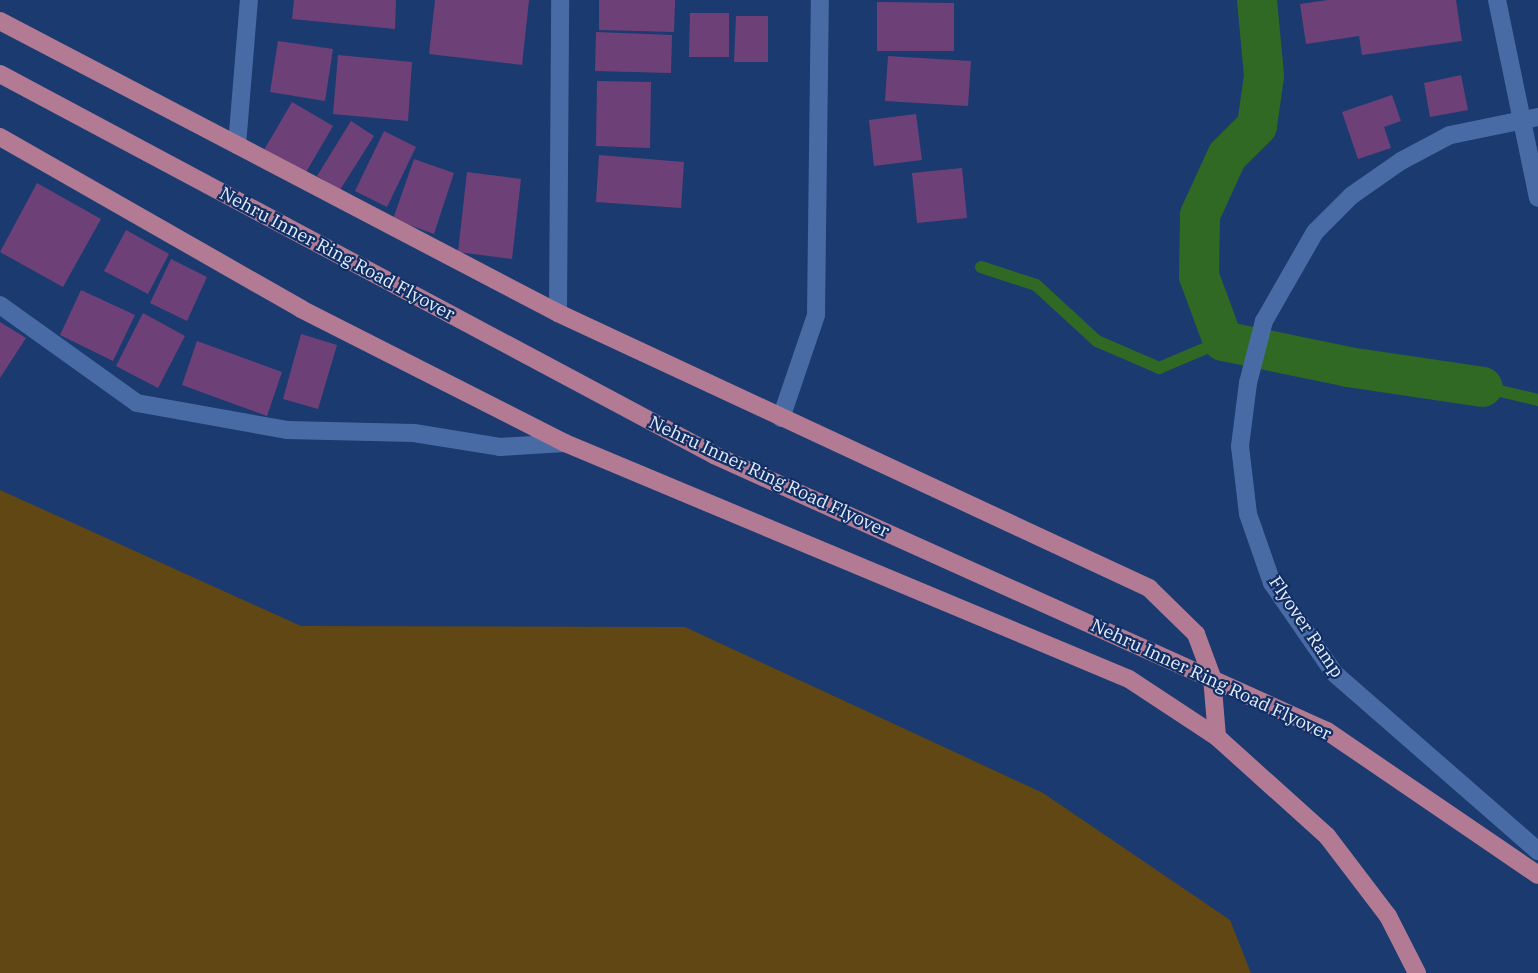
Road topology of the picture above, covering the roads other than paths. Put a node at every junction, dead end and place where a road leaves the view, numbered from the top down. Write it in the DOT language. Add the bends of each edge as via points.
graph roads {
  1 [pos="249,0"];
  2 [pos="560,0"];
  3 [pos="819,0"];
  4 [pos="1497,0"];
  5 [pos="0,21"];
  6 [pos="0,74"];
  7 [pos="1538,117"];
  8 [pos="0,137"];
  9 [pos="237,145"];
  10 [pos="1538,198"];
  11 [pos="0,305"];
  12 [pos="558,313"];
  13 [pos="781,418"];
  14 [pos="565,444"];
  15 [pos="1217,737"];
  16 [pos="1538,851"];
  17 [pos="1538,875"];
  18 [pos="1417,973"];
  1 -- 9 [label="street"];
  2 -- 12 [label="street"];
  3 -- 13 [label="street" via="816,315"];
  4 -- 10 [label="street"];
  5 -- 9 [label="main road"];
  6 -- 17 [label="main road, Nehru Inner Ring Road Flyover" via="714,456 1327,731"];
  7 -- 16 [label="street, Flyover Ramp" via="1450,135 1368,184 1316,231 1264,321 1248,382 1240,446 1248,514 1272,583 1334,673"];
  8 -- 14 [label="main road" via="301,309"];
  9 -- 12 [label="main road"];
  11 -- 14 [label="street" via="137,403 287,430 414,433 500,447"];
  12 -- 13 [label="main road"];
  13 -- 15 [label="main road" via="1149,588 1196,634 1212,676"];
  14 -- 15 [label="main road" via="1130,679"];
  15 -- 18 [label="main road" via="1327,836 1388,916"];
}
